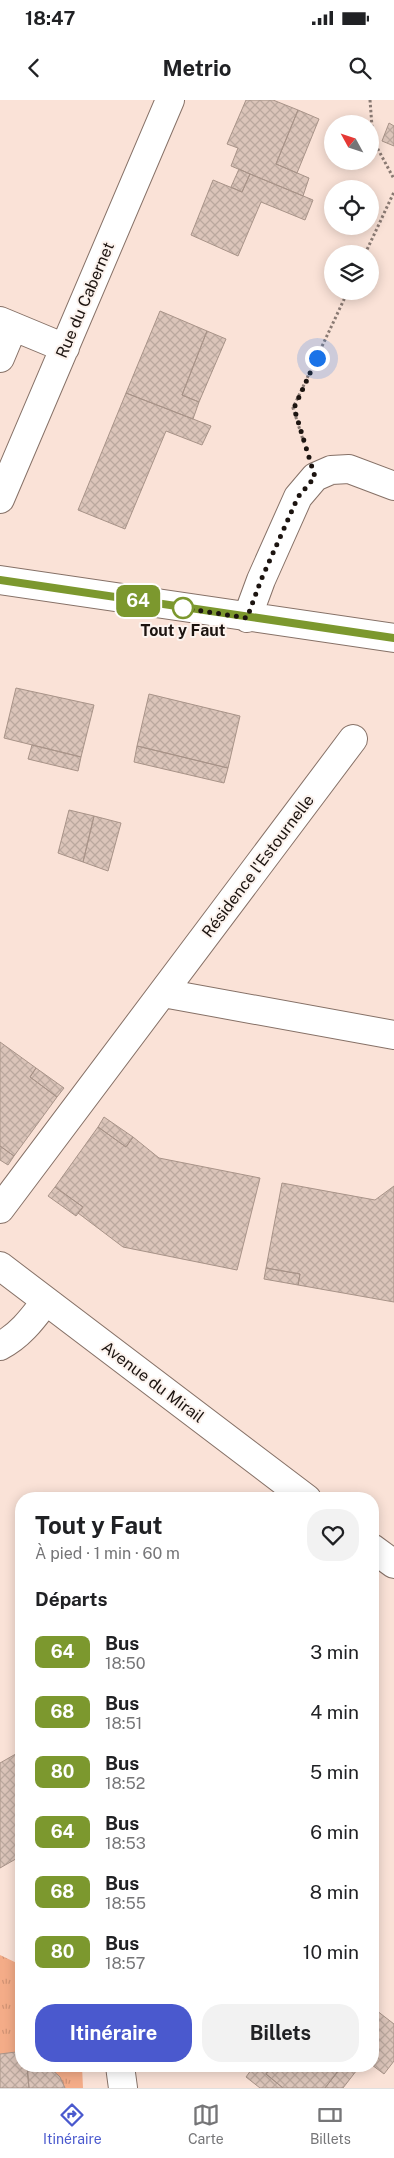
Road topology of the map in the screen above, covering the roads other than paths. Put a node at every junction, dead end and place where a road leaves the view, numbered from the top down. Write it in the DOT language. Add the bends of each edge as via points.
graph roads {
  1 [pos="170,100"];
  2 [pos="7,324"];
  3 [pos="64,348"];
  4 [pos="0,358"];
  5 [pos="394,486"];
  6 [pos="0,499"];
  7 [pos="0,580"];
  8 [pos="247,618"];
  9 [pos="394,638"];
  10 [pos="354,739"];
  11 [pos="163,993"];
  12 [pos="394,1035"];
  13 [pos="0,1209"];
  14 [pos="0,1266"];
  15 [pos="46,1301"];
  16 [pos="0,1346"];
  17 [pos="298,1492"];
  18 [pos="379,1553"];
  19 [pos="394,1564"];
  20 [pos="121,2072"];
  21 [pos="122,2088"];
  1 -- 3 [label="street, Rue du Cabernet"];
  2 -- 3 [label="street"];
  2 -- 4 [label="street"];
  3 -- 6 [label="street, Rue du Cabernet"];
  5 -- 8 [label="street" via="349,469 331,470 315,477 298,497"];
  7 -- 8 [label="street"];
  8 -- 9 [label="street"];
  10 -- 11 [label="street, Résidence l'Estournelle"];
  11 -- 12 [label="street"];
  11 -- 13 [label="street, Résidence l'Estournelle"];
  14 -- 15 [label="street, Avenue du Mirail"];
  15 -- 16 [label="street" via="27,1325"];
  15 -- 17 [label="street, Avenue du Mirail"];
  18 -- 19 [label="street"];
  20 -- 21 [label="street"];
}
